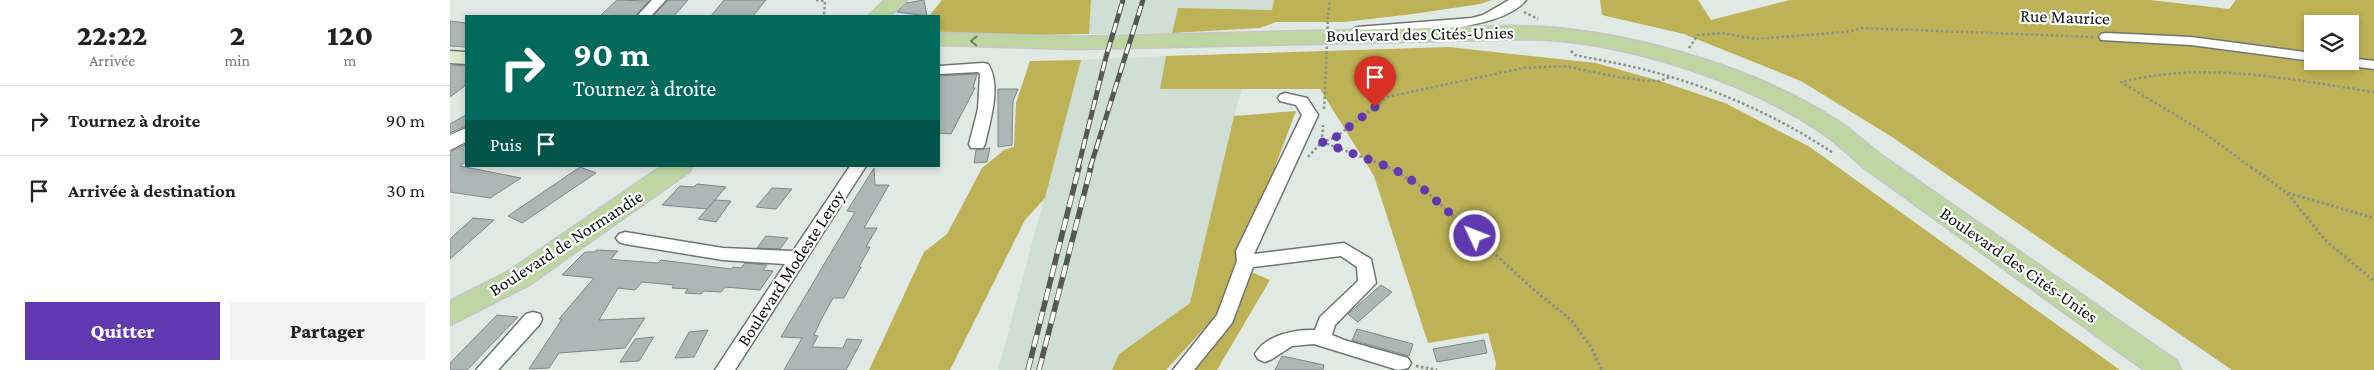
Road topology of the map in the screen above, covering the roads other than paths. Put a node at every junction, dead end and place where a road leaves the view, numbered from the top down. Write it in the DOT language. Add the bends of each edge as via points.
graph roads {
  1 [pos="658,0"];
  2 [pos="1519,0"];
  3 [pos="645,15"];
  4 [pos="1291,36"];
  5 [pos="2106,38"];
  6 [pos="940,44"];
  7 [pos="940,44"];
  8 [pos="2304,56"];
  9 [pos="450,57"];
  10 [pos="465,58"];
  11 [pos="2359,63"];
  12 [pos="2374,65"];
  13 [pos="940,70"];
  14 [pos="1286,98"];
  15 [pos="465,135"];
  16 [pos="450,144"];
  17 [pos="977,144"];
  18 [pos="1872,161"];
  19 [pos="661,167"];
  20 [pos="679,167"];
  21 [pos="857,167"];
  22 [pos="625,238"];
  23 [pos="798,258"];
  24 [pos="1246,261"];
  25 [pos="450,300"];
  26 [pos="450,314"];
  27 [pos="533,319"];
  28 [pos="1322,338"];
  29 [pos="1265,354"];
  30 [pos="1402,363"];
  31 [pos="486,370"];
  32 [pos="725,370"];
  33 [pos="1183,370"];
  34 [pos="2166,370"];
  1 -- 3 [label="street"];
  2 -- 4 [label="street" via="1488,18 1472,22"];
  4 -- 6 [label="main road, Boulevard des Cités-Unies, one-way"];
  4 -- 18 [label="main road, Boulevard des Cités-Unies" via="1550,33 1616,45 1675,69 1742,83 1827,126"];
  5 -- 8 [label="street, Rue Maurice" via="2191,41"];
  7 -- 18 [label="main road, Boulevard des Cités-Unies" via="1432,42 1566,47 1631,58 1723,87 1760,101"];
  9 -- 10 [label="main road"];
  11 -- 12 [label="street"];
  13 -- 17 [label="street" via="983,68 988,74"];
  14 -- 24 [label="street" via="1298,98 1310,114 1245,251"];
  15 -- 16 [label="street"];
  18 -- 34 [label="main road, Boulevard des Cités-Unies"];
  19 -- 25 [label="main road, Boulevard de Normandie" via="554,241"];
  20 -- 26 [label="main road, Boulevard de Normandie" via="519,278"];
  21 -- 23 [label="street, Boulevard Modeste Leroy"];
  22 -- 23 [label="street" via="723,254"];
  23 -- 32 [label="street, Boulevard Modeste Leroy"];
  24 -- 28 [label="street" via="1344,249 1365,264 1367,283 1327,322"];
  24 -- 33 [label="street" via="1224,318"];
  27 -- 31 [label="street"];
  28 -- 29 [label="street" via="1292,338"];
  28 -- 30 [label="street" via="1339,346"];
}
